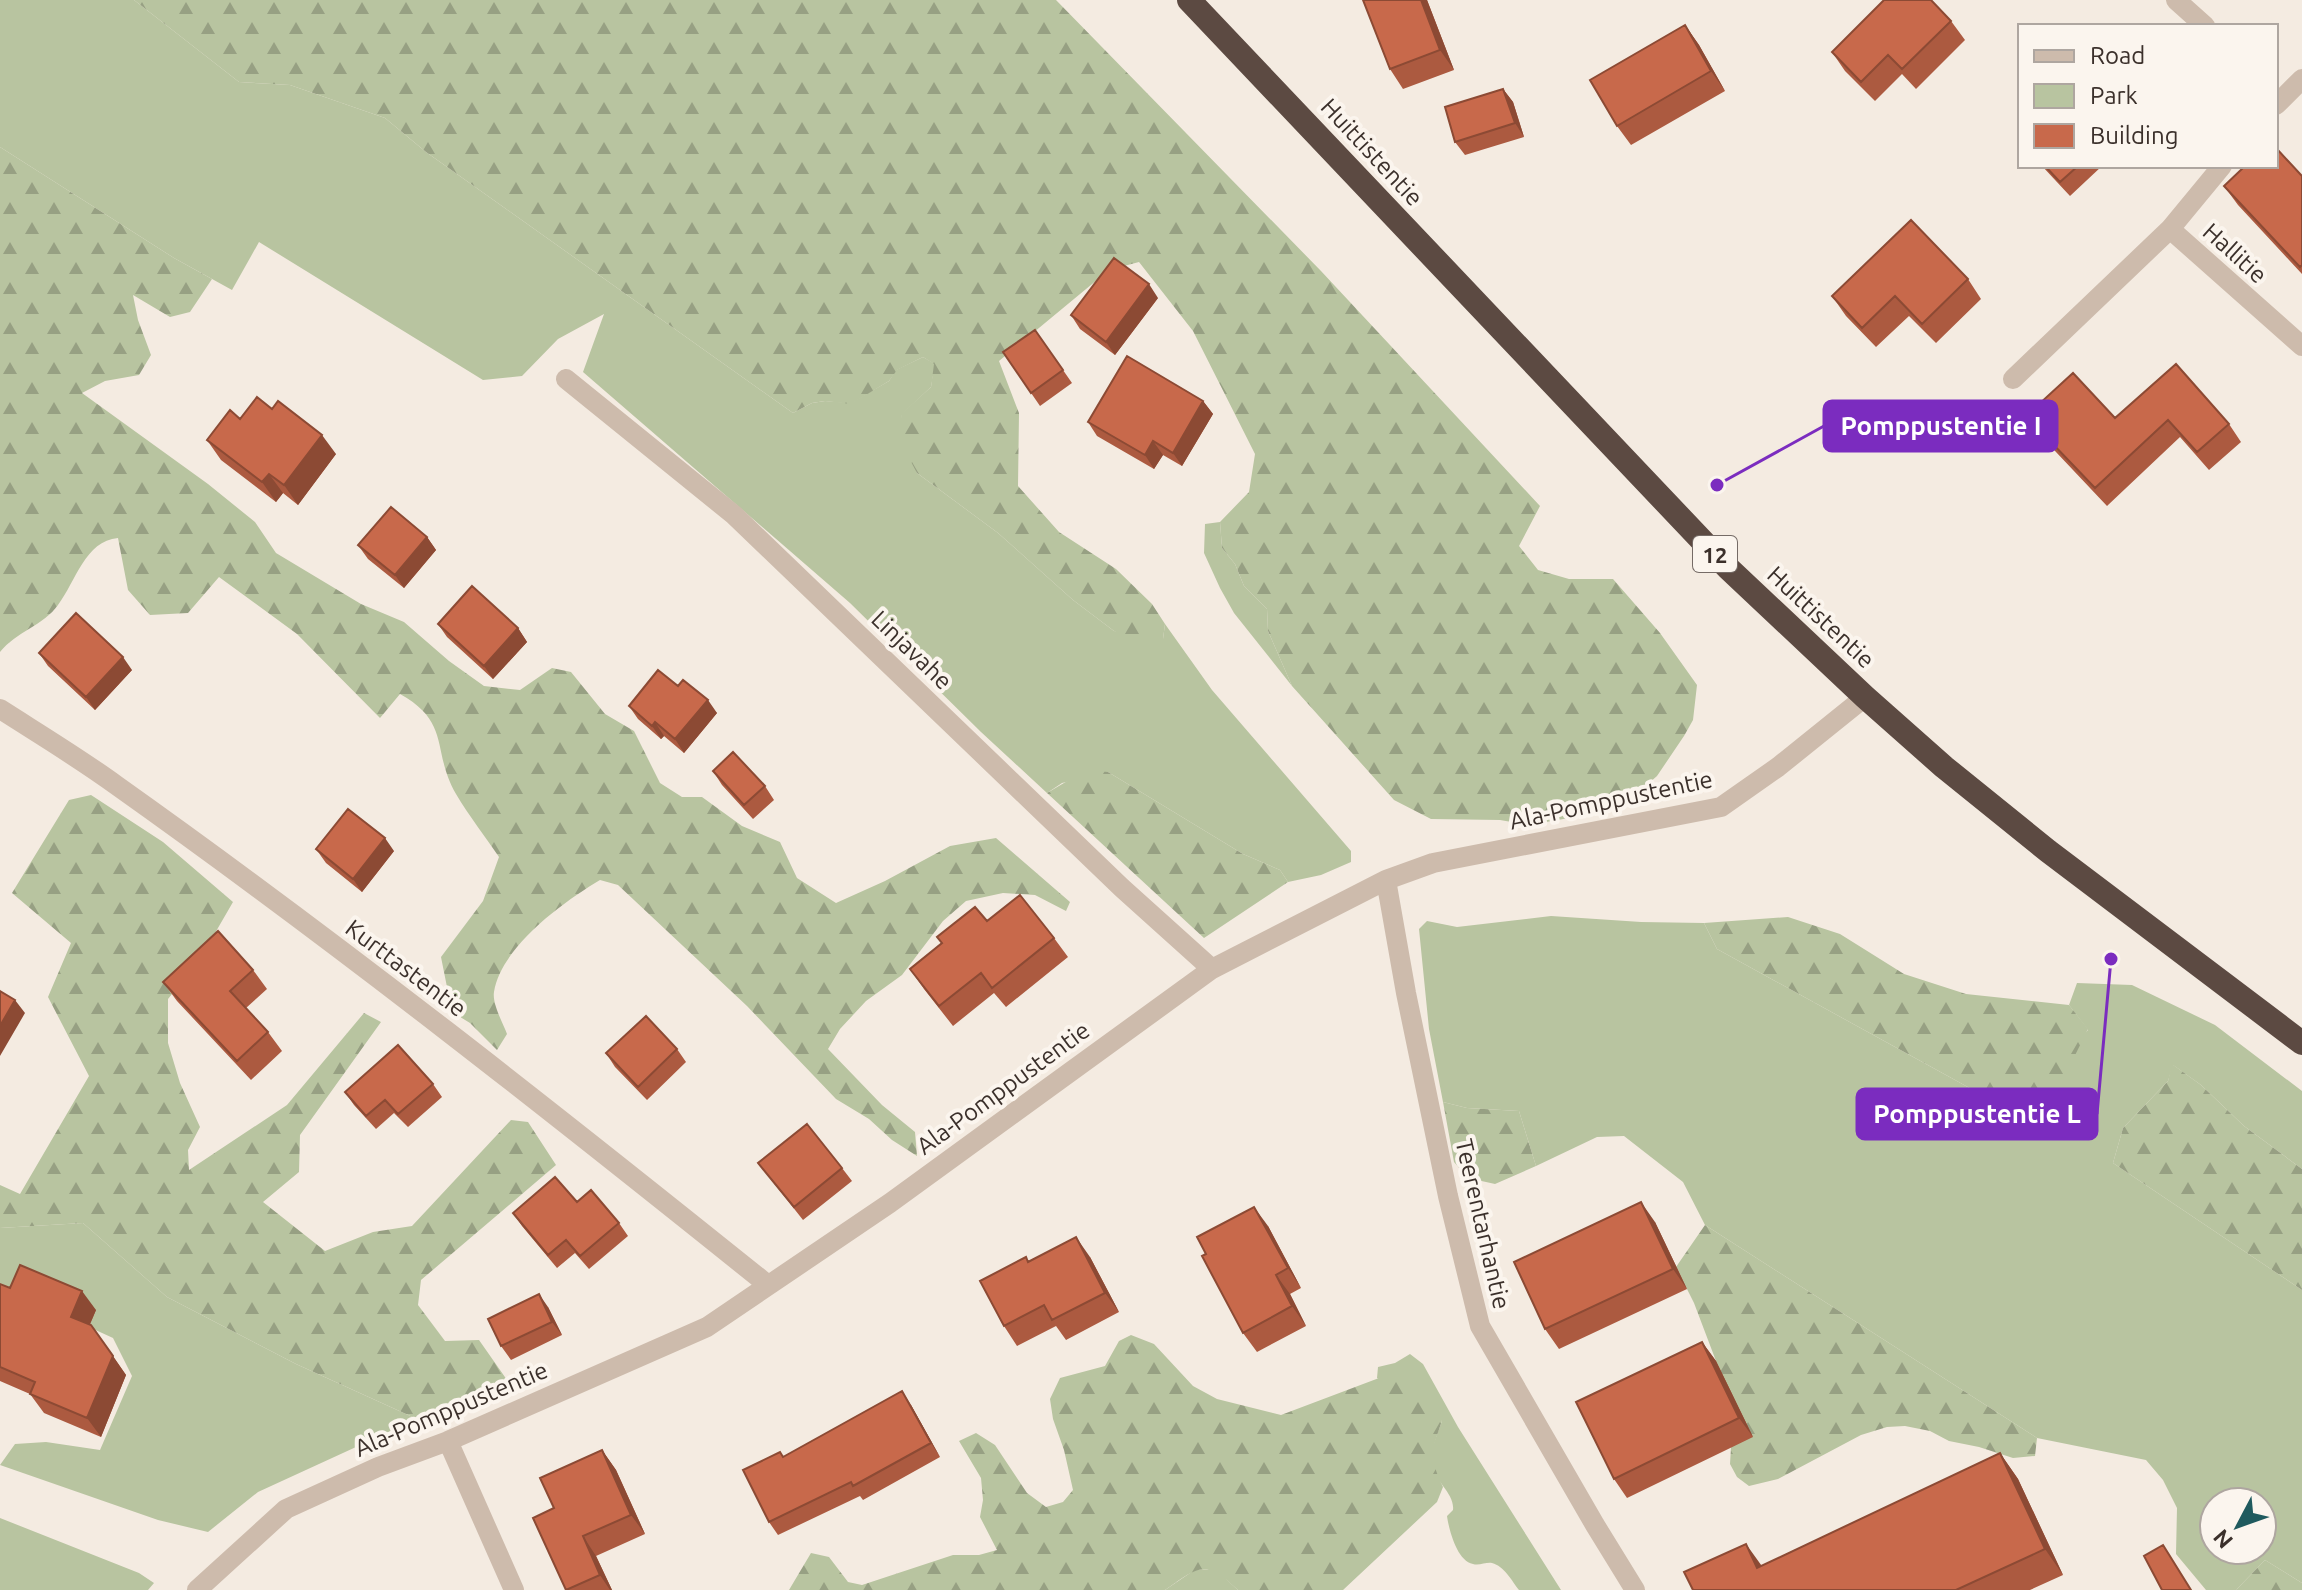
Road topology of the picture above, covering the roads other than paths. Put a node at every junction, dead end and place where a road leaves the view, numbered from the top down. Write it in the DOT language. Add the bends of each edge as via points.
graph roads {
  1 [pos="1189,0"];
  2 [pos="2176,0"];
  3 [pos="2203,24"];
  4 [pos="2302,79"];
  5 [pos="2278,97"];
  6 [pos="2220,168"];
  7 [pos="2170,229"];
  8 [pos="2302,346"];
  9 [pos="566,379"];
  10 [pos="2013,379"];
  11 [pos="1865,697"];
  12 [pos="0,709"];
  13 [pos="1386,880"];
  14 [pos="1212,969"];
  15 [pos="2302,1043"];
  16 [pos="768,1285"];
  17 [pos="448,1441"];
  18 [pos="197,1590"];
  19 [pos="514,1590"];
  20 [pos="1635,1590"];
  1 -- 11 [label="highway, Huittistentie / 12" via="1728,568"];
  2 -- 3 [label="street"];
  4 -- 5 [label="street"];
  6 -- 7 [label="street"];
  7 -- 8 [label="street, Hallitie"];
  7 -- 10 [label="street"];
  9 -- 14 [label="street, Linjavahe" via="734,515"];
  11 -- 13 [label="street, Ala-Pomppustentie" via="1721,807 1433,863"];
  11 -- 15 [label="highway, Huittistentie / 12" via="2048,851"];
  12 -- 16 [label="street, Kurttastentie" via="115,784 356,962"];
  13 -- 14 [label="street, Ala-Pomppustentie"];
  13 -- 20 [label="street, Teerentarhantie" via="1448,1196 1480,1326"];
  14 -- 16 [label="street, Ala-Pomppustentie"];
  16 -- 17 [label="street, Ala-Pomppustentie" via="707,1327"];
  17 -- 18 [label="street, Ala-Pomppustentie" via="286,1509"];
  17 -- 19 [label="street"];
}
